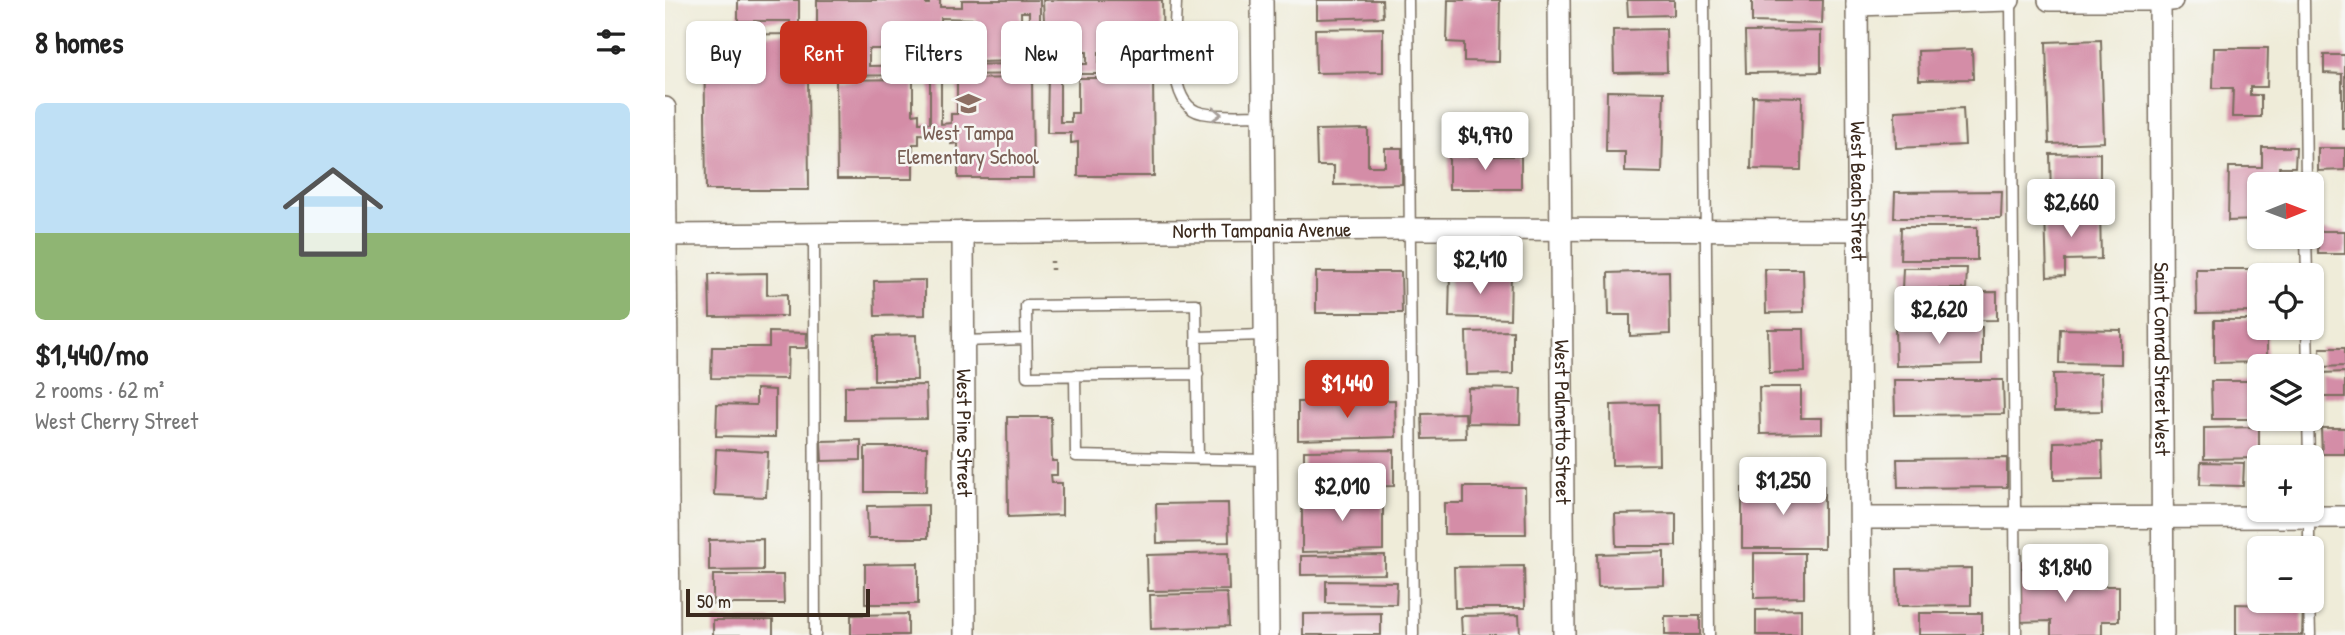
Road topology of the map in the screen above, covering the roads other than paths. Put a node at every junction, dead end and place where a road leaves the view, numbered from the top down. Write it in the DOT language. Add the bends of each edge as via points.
graph roads {
  1 [pos="1176,0"];
  2 [pos="1262,0"];
  3 [pos="1408,0"];
  4 [pos="1559,0"];
  5 [pos="1704,0"];
  6 [pos="2010,0"];
  7 [pos="2049,0"];
  8 [pos="2160,0"];
  9 [pos="2172,0"];
  10 [pos="2304,0"];
  11 [pos="1857,2"];
  12 [pos="665,108"];
  13 [pos="1263,115"];
  14 [pos="2306,172"];
  15 [pos="1410,229"];
  16 [pos="1560,229"];
  17 [pos="1707,229"];
  18 [pos="1263,230"];
  19 [pos="1859,230"];
  20 [pos="963,232"];
  21 [pos="814,234"];
  22 [pos="665,235"];
  23 [pos="1264,335"];
  24 [pos="1197,337"];
  25 [pos="1026,339"];
  26 [pos="963,341"];
  27 [pos="1198,374"];
  28 [pos="1075,375"];
  29 [pos="1198,459"];
  30 [pos="1266,460"];
  31 [pos="2324,515"];
  32 [pos="2247,516"];
  33 [pos="2015,517"];
  34 [pos="2345,517"];
  35 [pos="1861,518"];
  36 [pos="2163,519"];
  37 [pos="2309,613"];
  38 [pos="669,635"];
  39 [pos="815,635"];
  40 [pos="965,635"];
  41 [pos="1268,635"];
  42 [pos="1413,635"];
  43 [pos="1564,635"];
  44 [pos="1709,635"];
  45 [pos="1861,635"];
  46 [pos="2016,635"];
  47 [pos="2163,635"];
  48 [pos="2309,635"];
  1 -- 13 [label="lane, one-way" via="1176,90 1185,106 1200,113"];
  2 -- 13 [label="street"];
  3 -- 15 [label="lane"];
  4 -- 16 [label="street, West Palmetto Street"];
  5 -- 17 [label="lane"];
  6 -- 11 [label="street"];
  6 -- 33 [label="lane"];
  7 -- 8 [label="street"];
  8 -- 9 [label="street"];
  8 -- 36 [label="street, Saint Conrad Street West"];
  10 -- 14 [label="lane"];
  11 -- 19 [label="street, West Beach Street"];
  12 -- 22 [label="street"];
  13 -- 18 [label="street"];
  15 -- 16 [label="street, North Tampania Avenue"];
  15 -- 18 [label="street, North Tampania Avenue"];
  15 -- 42 [label="lane"];
  16 -- 17 [label="street, North Tampania Avenue"];
  16 -- 43 [label="street, West Palmetto Street"];
  17 -- 19 [label="street, North Tampania Avenue"];
  17 -- 44 [label="lane"];
  18 -- 20 [label="street, North Tampania Avenue"];
  18 -- 23 [label="street"];
  19 -- 35 [label="street, West Beach Street"];
  20 -- 21 [label="street, North Tampania Avenue"];
  20 -- 26 [label="street, West Pine Street"];
  21 -- 22 [label="street, North Tampania Avenue"];
  21 -- 39 [label="lane"];
  22 -- 38 [label="street"];
  23 -- 24 [label="lane"];
  23 -- 30 [label="street"];
  24 -- 25 [label="lane" via="1196,304 1026,306"];
  24 -- 27 [label="lane"];
  25 -- 26 [label="lane"];
  25 -- 28 [label="lane" via="1027,376"];
  26 -- 40 [label="street, West Pine Street"];
  27 -- 28 [label="lane"];
  27 -- 29 [label="lane"];
  28 -- 29 [label="lane" via="1076,456"];
  29 -- 30 [label="lane"];
  30 -- 41 [label="street"];
  31 -- 34 [label="street"];
  32 -- 36 [label="street"];
  33 -- 35 [label="street"];
  33 -- 36 [label="street"];
  33 -- 46 [label="lane"];
  35 -- 45 [label="street, West Beach Street"];
  36 -- 47 [label="street, Saint Conrad Street West"];
  37 -- 48 [label="lane"];
}
